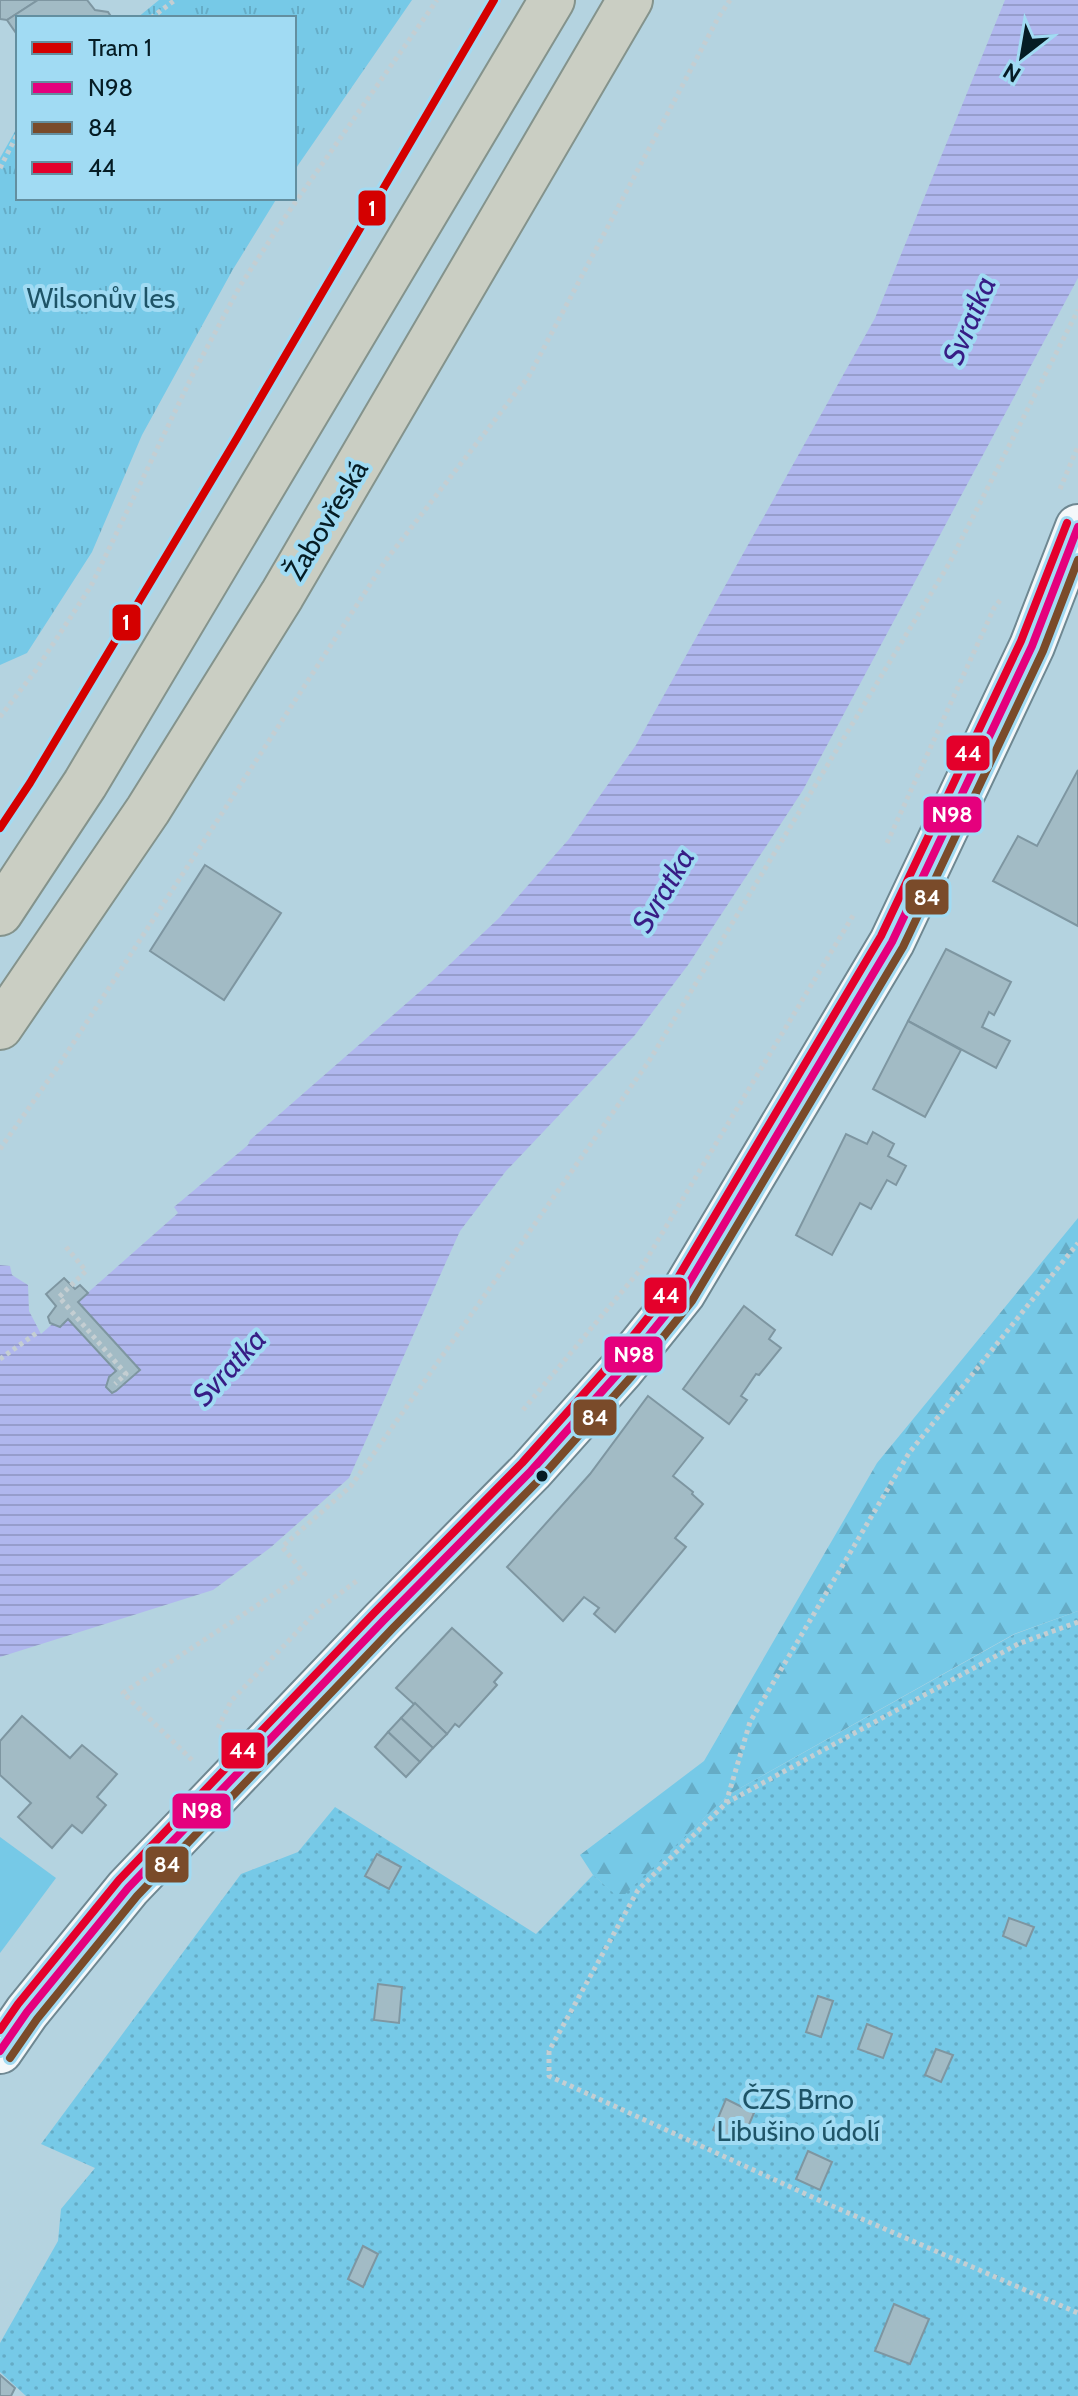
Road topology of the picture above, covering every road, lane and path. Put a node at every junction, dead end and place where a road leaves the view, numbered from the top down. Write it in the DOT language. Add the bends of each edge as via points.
graph roads {
  1 [pos="175,0"];
  2 [pos="437,0"];
  3 [pos="552,0"];
  4 [pos="630,0"];
  5 [pos="730,0"];
  6 [pos="154,16"];
  7 [pos="16,137"];
  8 [pos="0,168"];
  9 [pos="1078,310"];
  10 [pos="1078,446"];
  11 [pos="1066,516"];
  12 [pos="1003,596"];
  13 [pos="0,717"];
  14 [pos="883,852"];
  15 [pos="857,909"];
  16 [pos="0,913"];
  17 [pos="0,1027"];
  18 [pos="0,1149"];
  19 [pos="1078,1243"];
  20 [pos="66,1247"];
  21 [pos="38,1332"];
  22 [pos="0,1359"];
  23 [pos="115,1384"];
  24 [pos="517,1416"];
  25 [pos="368,1573"];
  26 [pos="1078,1622"];
  27 [pos="212,1740"];
  28 [pos="199,1766"];
  29 [pos="726,1803"];
  30 [pos="0,2051"];
  31 [pos="1078,2313"];
  1 -- 6 [label="path"];
  2 -- 13 [label="path" via="240,286 91,586"];
  3 -- 16 [label="highway" via="85,784"];
  4 -- 17 [label="highway, Žabovřeská" via="282,595 148,810"];
  5 -- 18 [label="path" via="529,376 386,560"];
  7 -- 8 [label="path"];
  9 -- 28 [label="path" via="950,562 649,1061 351,1486 282,1547 305,1574 123,1693"];
  10 -- 11 [label="path"];
  11 -- 30 [label="street" via="1032,646 892,942 683,1293 531,1471 128,1888"];
  12 -- 14 [label="path"];
  15 -- 24 [label="path" via="640,1270"];
  19 -- 29 [label="path" via="909,1453 750,1722"];
  20 -- 23 [label="path" via="86,1271 59,1297 126,1374"];
  21 -- 22 [label="path"];
  25 -- 27 [label="path" via="320,1608 231,1701"];
  26 -- 29 [label="path" via="1018,1644"];
  29 -- 31 [label="path" via="638,1890 549,2051 549,2076"];
}
